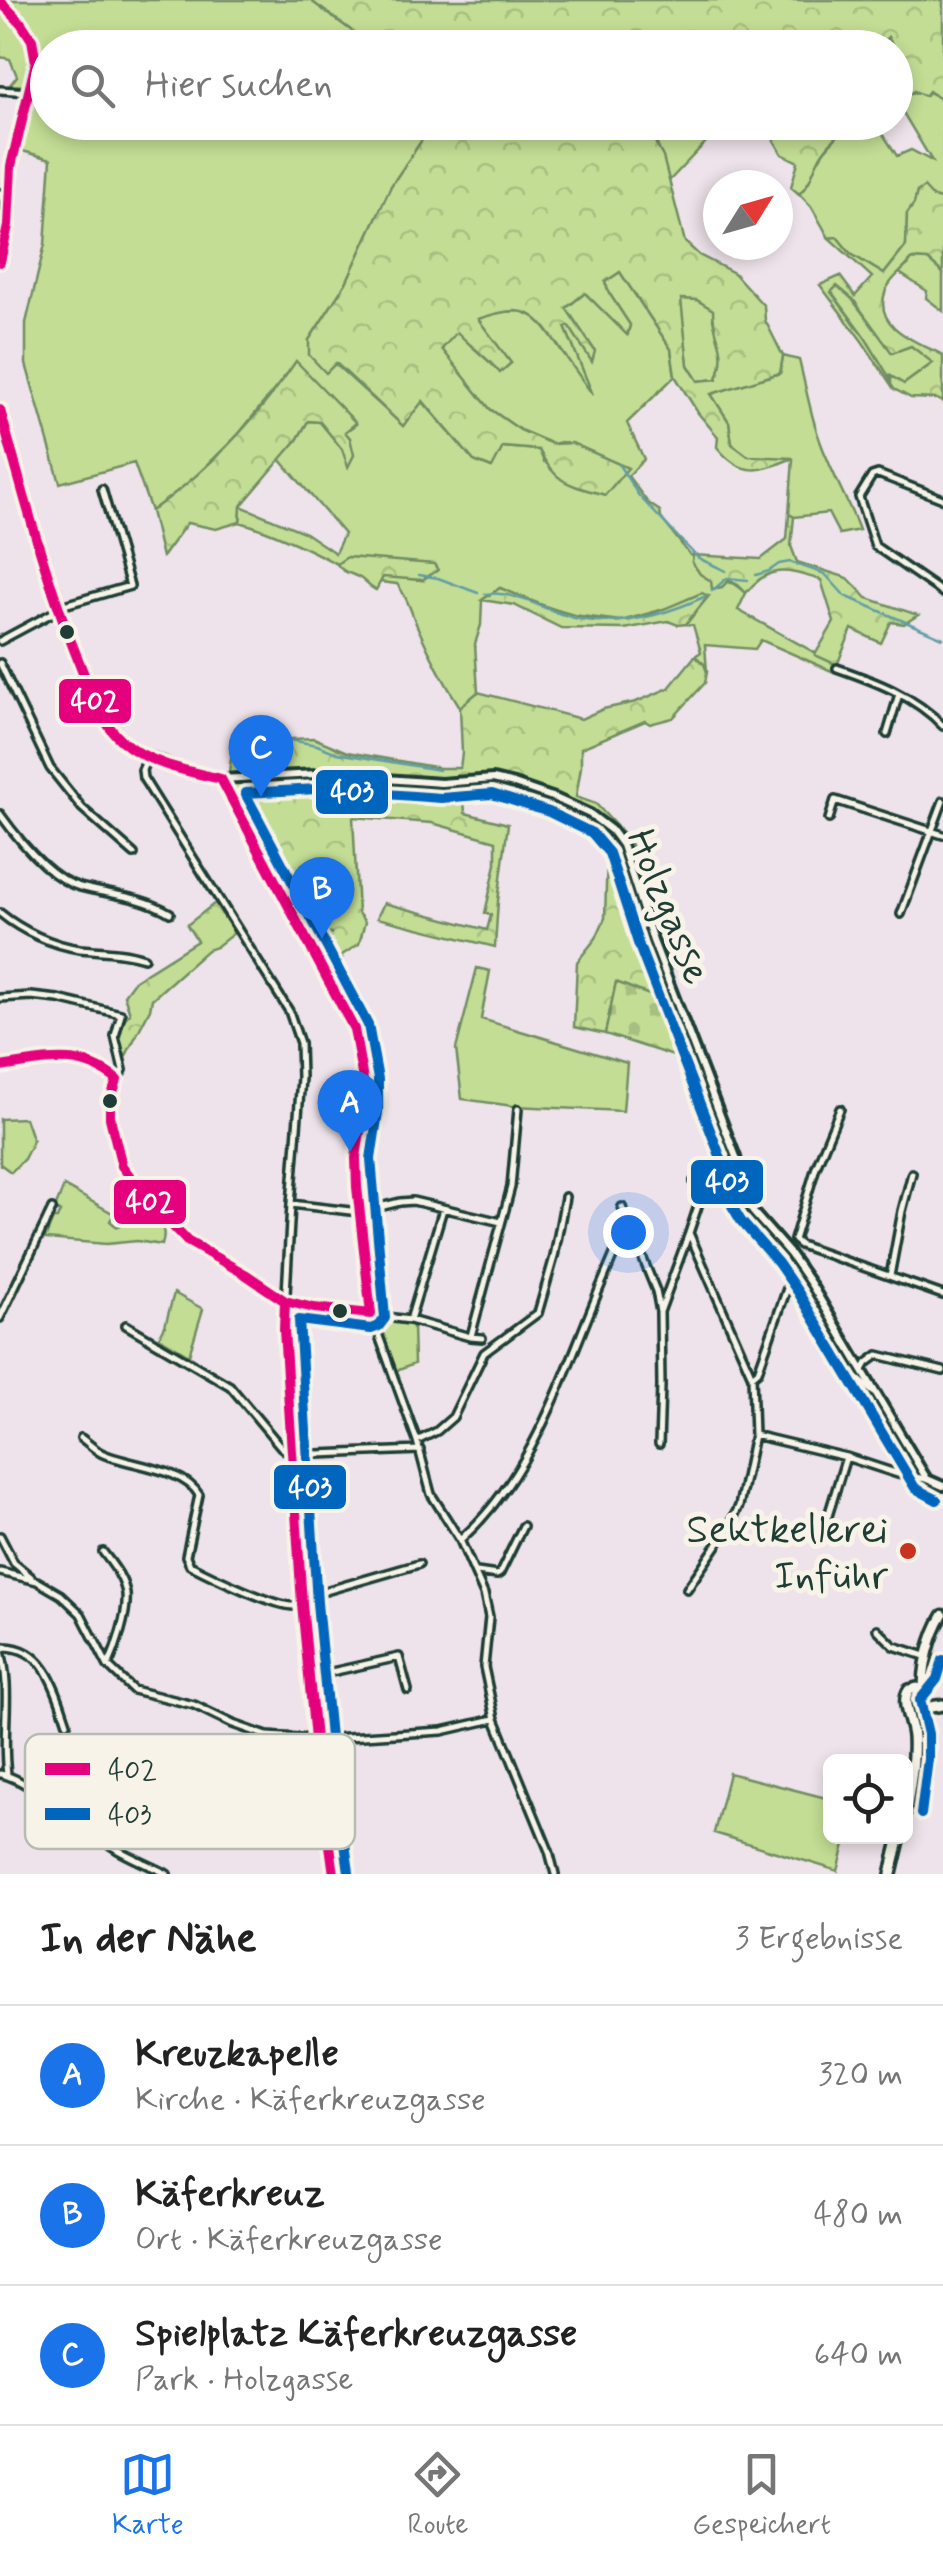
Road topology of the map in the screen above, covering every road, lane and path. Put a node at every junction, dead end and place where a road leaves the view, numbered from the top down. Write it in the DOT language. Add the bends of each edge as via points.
graph roads {
  1 [pos="0,1"];
  2 [pos="30,39"];
  3 [pos="30,88"];
  4 [pos="0,90"];
  5 [pos="29,92"];
  6 [pos="10,175"];
  7 [pos="0,177"];
  8 [pos="0,193"];
  9 [pos="9,217"];
  10 [pos="0,262"];
  11 [pos="0,410"];
  12 [pos="102,489"];
  13 [pos="943,499"];
  14 [pos="943,592"];
  15 [pos="57,608"];
  16 [pos="0,641"];
  17 [pos="0,663"];
  18 [pos="836,668"];
  19 [pos="899,694"];
  20 [pos="943,726"];
  21 [pos="887,734"];
  22 [pos="148,757"];
  23 [pos="221,779"];
  24 [pos="943,800"];
  25 [pos="0,814"];
  26 [pos="829,819"];
  27 [pos="932,831"];
  28 [pos="943,835"];
  29 [pos="134,854"];
  30 [pos="170,913"];
  31 [pos="0,914"];
  32 [pos="901,914"];
  33 [pos="144,958"];
  34 [pos="0,998"];
  35 [pos="0,1068"];
  36 [pos="117,1080"];
  37 [pos="840,1108"];
  38 [pos="518,1109"];
  39 [pos="912,1173"];
  40 [pos="694,1180"];
  41 [pos="565,1197"];
  42 [pos="728,1202"];
  43 [pos="290,1204"];
  44 [pos="622,1207"];
  45 [pos="443,1209"];
  46 [pos="52,1210"];
  47 [pos="358,1212"];
  48 [pos="501,1222"];
  49 [pos="628,1223"];
  50 [pos="690,1234"];
  51 [pos="890,1276"];
  52 [pos="790,1280"];
  53 [pos="943,1295"];
  54 [pos="285,1301"];
  55 [pos="660,1312"];
  56 [pos="371,1314"];
  57 [pos="0,1318"];
  58 [pos="410,1320"];
  59 [pos="126,1325"];
  60 [pos="470,1337"];
  61 [pos="482,1338"];
  62 [pos="863,1370"];
  63 [pos="943,1372"];
  64 [pos="752,1376"];
  65 [pos="877,1394"];
  66 [pos="754,1435"];
  67 [pos="81,1438"];
  68 [pos="417,1441"];
  69 [pos="659,1444"];
  70 [pos="420,1450"];
  71 [pos="292,1455"];
  72 [pos="846,1458"];
  73 [pos="928,1479"];
  74 [pos="943,1486"];
  75 [pos="828,1516"];
  76 [pos="522,1526"];
  77 [pos="0,1536"];
  78 [pos="460,1540"];
  79 [pos="103,1552"];
  80 [pos="419,1564"];
  81 [pos="0,1572"];
  82 [pos="476,1572"];
  83 [pos="36,1581"];
  84 [pos="687,1589"];
  85 [pos="302,1604"];
  86 [pos="943,1615"];
  87 [pos="878,1629"];
  88 [pos="0,1650"];
  89 [pos="928,1657"];
  90 [pos="108,1666"];
  91 [pos="924,1672"];
  92 [pos="309,1676"];
  93 [pos="408,1690"];
  94 [pos="909,1690"];
  95 [pos="924,1694"];
  96 [pos="943,1704"];
  97 [pos="915,1707"];
  98 [pos="494,1719"];
  99 [pos="68,1723"];
  100 [pos="261,1734"];
  101 [pos="315,1734"];
  102 [pos="355,1736"];
  103 [pos="913,1754"];
  104 [pos="4,1774"];
  105 [pos="25,1788"];
  106 [pos="898,1844"];
  107 [pos="116,1849"];
  108 [pos="330,1849"];
  109 [pos="167,1874"];
  110 [pos="334,1874"];
  111 [pos="555,1874"];
  112 [pos="891,1874"];
  1 -- 2 [label="street"];
  3 -- 5 [label="street"];
  4 -- 5 [label="street"];
  5 -- 6 [label="street"];
  6 -- 7 [label="street"];
  6 -- 9 [label="street"];
  8 -- 9 [label="street"];
  9 -- 10 [label="street"];
  11 -- 15 [label="street, Holzgasse"];
  12 -- 15 [label="street" via="130,586"];
  13 -- 14 [label="street" via="878,474 859,498 874,546"];
  15 -- 16 [label="street"];
  15 -- 22 [label="street, Holzgasse" via="104,719"];
  17 -- 29 [label="street" via="50,768 82,808"];
  18 -- 19 [label="street"];
  19 -- 20 [label="street"];
  19 -- 21 [label="street"];
  22 -- 23 [label="street, Holzgasse"];
  22 -- 43 [label="street" via="143,778 289,1011 300,1043"];
  23 -- 47 [label="street" via="354,1030 363,1080"];
  23 -- 62 [label="street, Holzgasse" via="317,774 493,780 556,798 601,821 622,845 746,1200 811,1284"];
  24 -- 27 [label="street"];
  25 -- 30 [label="street" via="24,845 75,886 124,894"];
  26 -- 27 [label="street" via="835,800"];
  27 -- 28 [label="street"];
  27 -- 32 [label="street"];
  31 -- 33 [label="street" via="56,943"];
  34 -- 36 [label="street" via="58,998 121,1014 115,1036 123,1070"];
  35 -- 36 [label="street" via="79,1059"];
  36 -- 54 [label="street" via="110,1104 122,1166 186,1241"];
  37 -- 51 [label="street" via="794,1240"];
  38 -- 48 [label="street"];
  39 -- 51 [label="street"];
  40 -- 50 [label="street" via="698,1206"];
  41 -- 68 [label="street" via="538,1314 484,1353 453,1418"];
  42 -- 52 [label="street, Holzgasse"];
  43 -- 47 [label="street"];
  43 -- 54 [label="street"];
  44 -- 49 [label="street"];
  45 -- 47 [label="street" via="413,1201"];
  45 -- 48 [label="street"];
  45 -- 58 [label="street"];
  46 -- 57 [label="street"];
  47 -- 56 [label="street"];
  48 -- 60 [label="street"];
  49 -- 55 [label="street"];
  49 -- 78 [label="street" via="536,1440 496,1503"];
  50 -- 55 [label="street"];
  50 -- 64 [label="street"];
  51 -- 53 [label="street"];
  52 -- 64 [label="street"];
  52 -- 65 [label="street, Holzgasse" via="849,1371"];
  54 -- 56 [label="street"];
  54 -- 71 [label="street"];
  55 -- 69 [label="street"];
  56 -- 58 [label="street"];
  56 -- 68 [label="street"];
  58 -- 60 [label="street"];
  59 -- 71 [label="street" via="230,1386"];
  60 -- 61 [label="street"];
  62 -- 63 [label="street" via="878,1356"];
  62 -- 65 [label="street, Holzgasse"];
  64 -- 66 [label="street"];
  65 -- 73 [label="street, Holzgasse"];
  66 -- 72 [label="street"];
  66 -- 84 [label="street" via="734,1518"];
  67 -- 85 [label="street" via="100,1452 196,1488 190,1566 278,1604"];
  68 -- 70 [label="street"];
  70 -- 71 [label="street"];
  70 -- 78 [label="street" via="431,1494"];
  71 -- 85 [label="street"];
  72 -- 73 [label="street"];
  72 -- 75 [label="street"];
  73 -- 74 [label="street"];
  76 -- 82 [label="street" via="500,1573"];
  77 -- 83 [label="street" via="14,1562"];
  78 -- 82 [label="street"];
  79 -- 90 [label="street" via="126,1592"];
  80 -- 85 [label="street" via="308,1596"];
  81 -- 83 [label="street"];
  82 -- 98 [label="street" via="489,1617 484,1667"];
  83 -- 90 [label="street" via="81,1614"];
  85 -- 92 [label="street"];
  86 -- 89 [label="main road"];
  87 -- 89 [label="street" via="894,1646"];
  88 -- 99 [label="street" via="15,1647 40,1661"];
  88 -- 104 [label="street" via="7,1694"];
  89 -- 91 [label="main road"];
  90 -- 100 [label="street" via="134,1690 194,1705"];
  91 -- 94 [label="main road"];
  91 -- 95 [label="main road"];
  92 -- 93 [label="street" via="399,1657"];
  92 -- 101 [label="street"];
  94 -- 95 [label="main road"];
  94 -- 97 [label="main road" via="904,1696"];
  95 -- 96 [label="main road"];
  95 -- 97 [label="main road"];
  96 -- 97 [label="main road"];
  97 -- 103 [label="main road"];
  98 -- 102 [label="street"];
  98 -- 111 [label="street"];
  104 -- 105 [label="street"];
  106 -- 112 [label="main road"];
  107 -- 109 [label="street"];
  108 -- 110 [label="street"];
}
